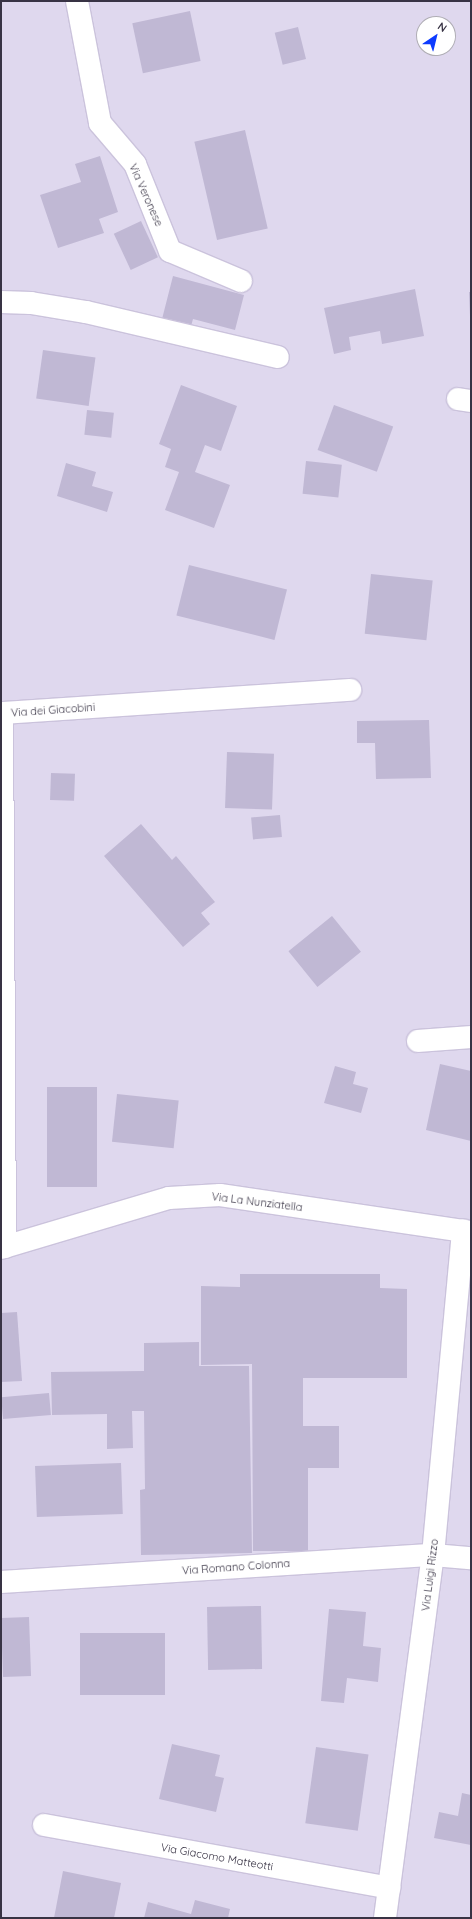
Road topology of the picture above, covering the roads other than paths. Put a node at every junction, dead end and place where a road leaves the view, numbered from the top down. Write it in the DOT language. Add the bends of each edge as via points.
graph roads {
  1 [pos="77,1"];
  2 [pos="241,281"];
  3 [pos="1,302"];
  4 [pos="278,357"];
  5 [pos="350,690"];
  6 [pos="471,1037"];
  7 [pos="418,1041"];
  8 [pos="467,1231"];
  9 [pos="3,1248"];
  10 [pos="433,1555"];
  11 [pos="471,1558"];
  12 [pos="1,1582"];
  13 [pos="44,1825"];
  14 [pos="390,1888"];
  15 [pos="385,1918"];
  1 -- 2 [label="street, Via Veronese" via="100,123 134,164 170,251"];
  3 -- 4 [label="street" via="31,303 86,312"];
  5 -- 9 [label="street, Via dei Giacobini" via="2,713"];
  6 -- 7 [label="street"];
  8 -- 9 [label="street, Via La Nunziatella" via="220,1195 169,1198"];
  8 -- 10 [label="street, Via Luigi Rizzo"];
  10 -- 11 [label="street, Via Romano Colonna"];
  10 -- 12 [label="street, Via Romano Colonna"];
  10 -- 14 [label="street, Via Luigi Rizzo"];
  13 -- 14 [label="street, Via Giacomo Matteotti"];
  14 -- 15 [label="street, Via Luigi Rizzo"];
}
